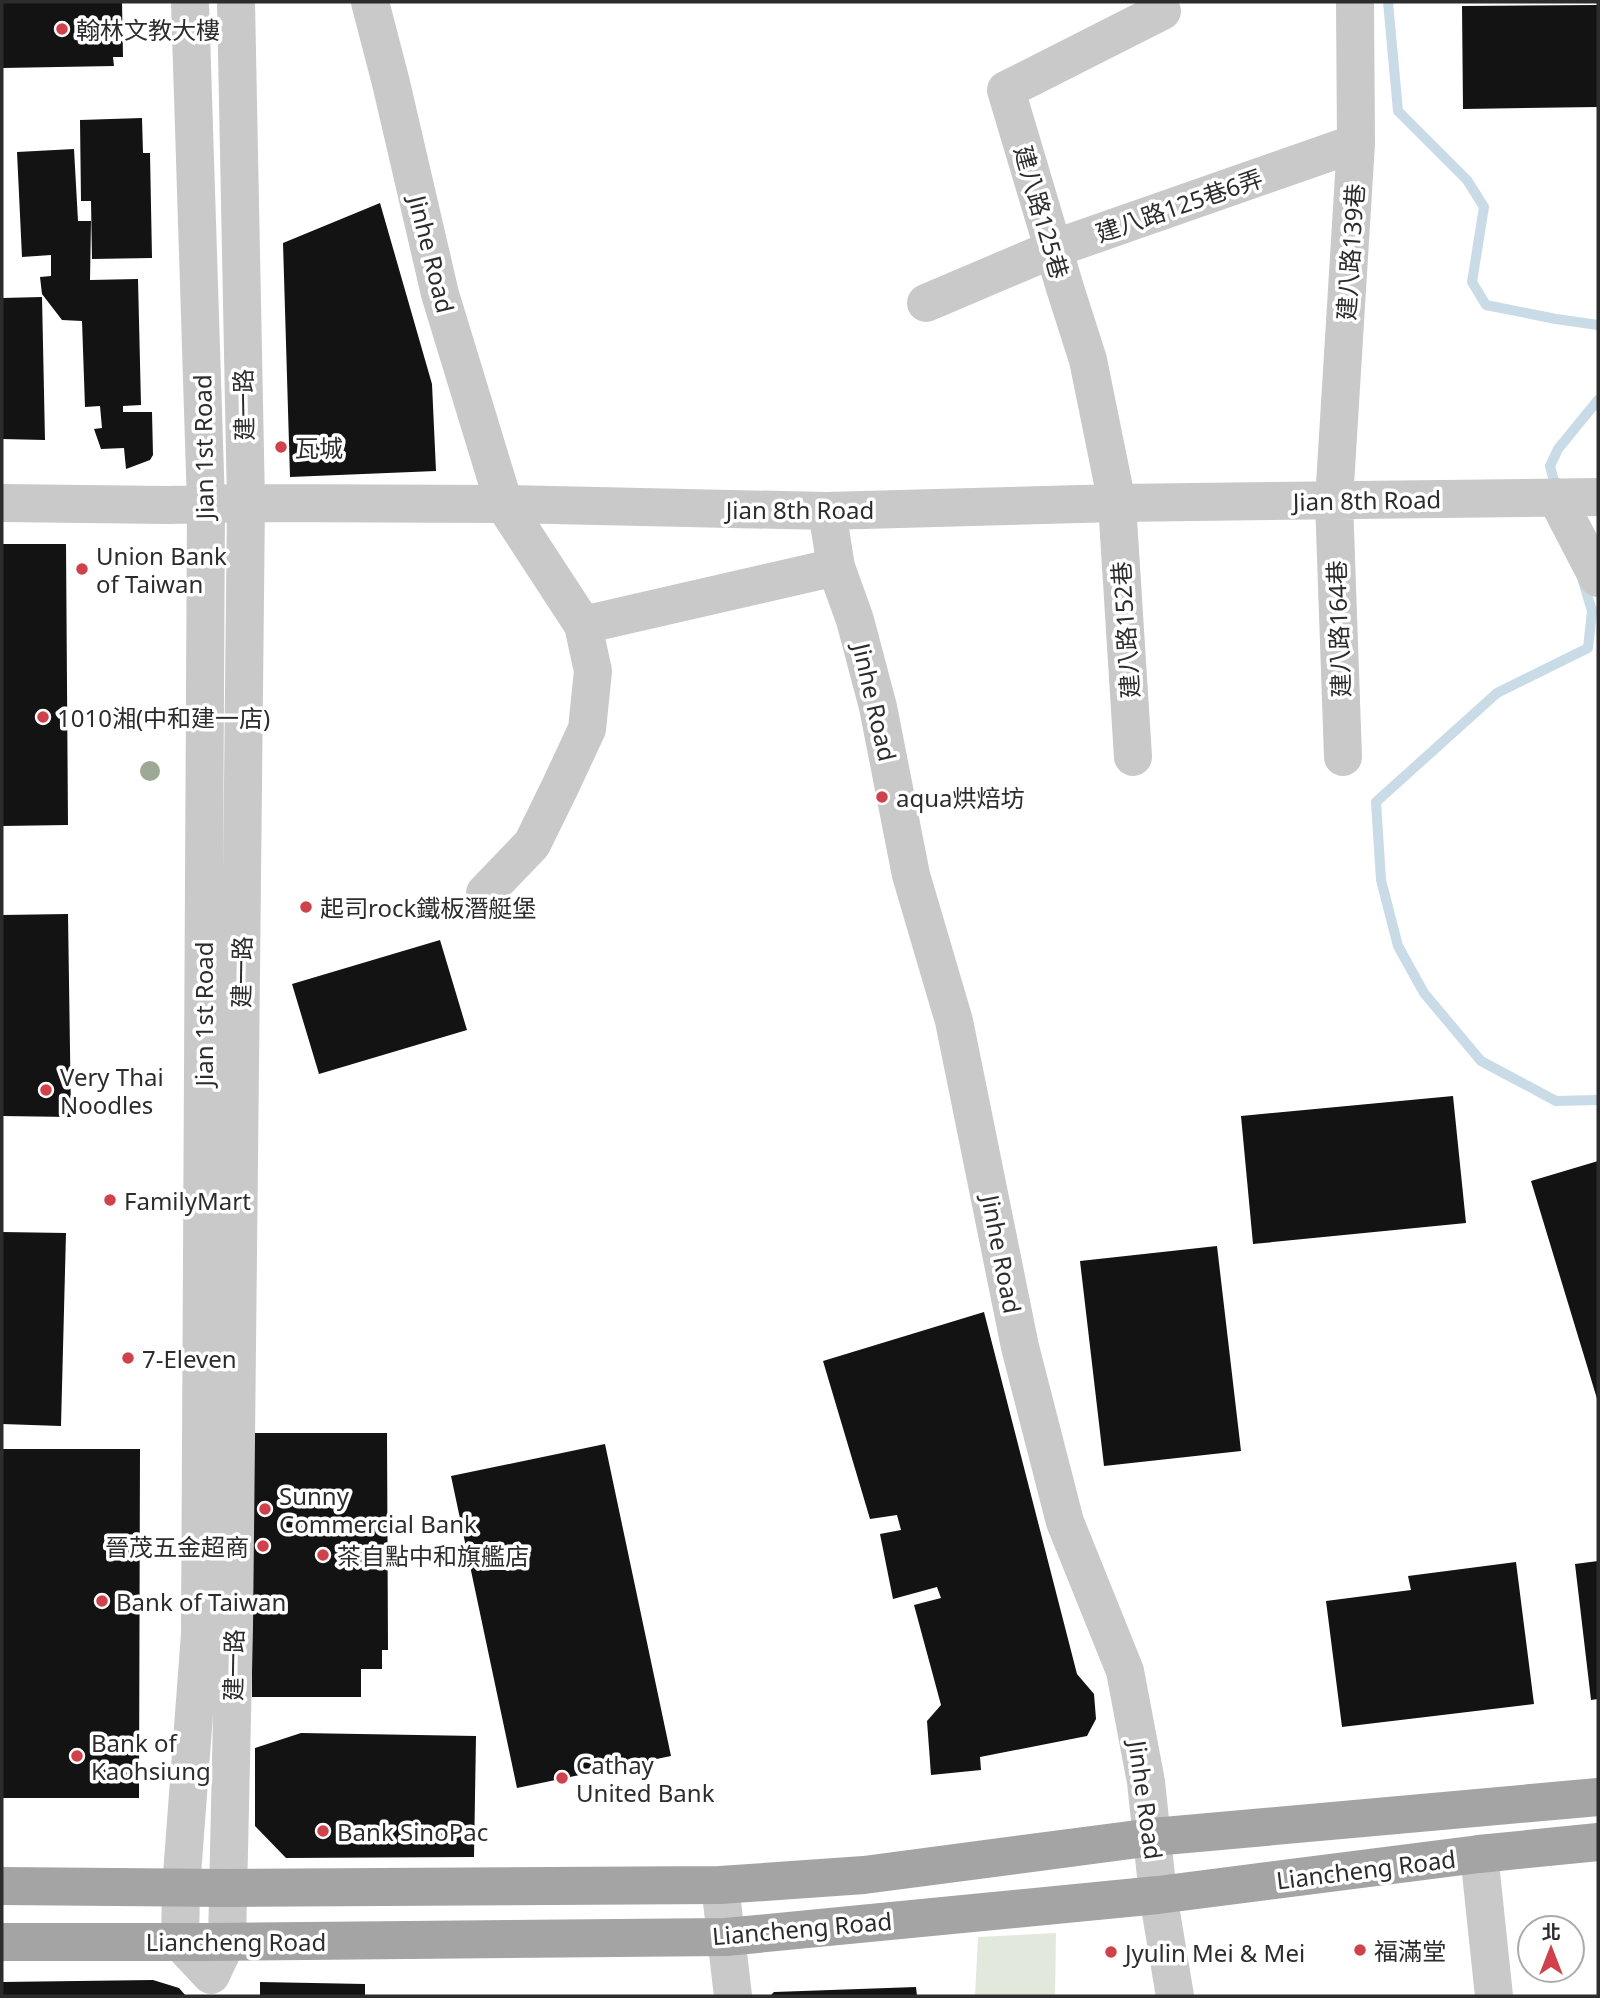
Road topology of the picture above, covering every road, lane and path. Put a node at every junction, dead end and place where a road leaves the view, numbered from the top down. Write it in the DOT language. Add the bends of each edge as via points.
graph roads {
  1 [pos="190,2"];
  2 [pos="236,2"];
  3 [pos="369,2"];
  4 [pos="1355,2"];
  5 [pos="1162,11"];
  6 [pos="1356,144"];
  7 [pos="1053,250"];
  8 [pos="926,303"];
  9 [pos="1556,497"];
  10 [pos="1598,497"];
  11 [pos="1334,501"];
  12 [pos="2,503"];
  13 [pos="246,503"];
  14 [pos="1117,503"];
  15 [pos="504,504"];
  16 [pos="206,505"];
  17 [pos="827,510"];
  18 [pos="836,566"];
  19 [pos="1598,578"];
  20 [pos="583,625"];
  21 [pos="1133,757"];
  22 [pos="1343,757"];
  23 [pos="485,893"];
  24 [pos="1598,1797"];
  25 [pos="1153,1837"];
  26 [pos="1598,1842"];
  27 [pos="1479,1854"];
  28 [pos="720,1885"];
  29 [pos="2,1886"];
  30 [pos="181,1888"];
  31 [pos="227,1888"];
  32 [pos="1158,1895"];
  33 [pos="726,1937"];
  34 [pos="227,1941"];
  35 [pos="2,1942"];
  36 [pos="180,1942"];
  37 [pos="213,1986"];
  38 [pos="733,1996"];
  39 [pos="1175,1996"];
  40 [pos="1494,1996"];
  1 -- 16 [label="street, Jian 1st Road"];
  2 -- 13 [label="street, 建一路"];
  3 -- 15 [label="street, Jinhe Road" via="440,294"];
  4 -- 6 [label="street, 建八路139巷"];
  5 -- 7 [label="street, 建八路125巷" via="1006,90"];
  6 -- 7 [label="street, 建八路125巷6弄"];
  6 -- 11 [label="street, 建八路139巷"];
  7 -- 8 [label="street, 建八路125巷6弄"];
  7 -- 14 [label="street, 建八路125巷" via="1088,360"];
  9 -- 10 [label="street, Jian 8th Road"];
  9 -- 11 [label="street, Jian 8th Road"];
  9 -- 19 [label="street"];
  11 -- 14 [label="street, Jian 8th Road"];
  11 -- 22 [label="street, 建八路164巷"];
  12 -- 16 [label="street, Jian 8th Road"];
  13 -- 15 [label="street, Jian 8th Road"];
  13 -- 16 [label="street, Jian 8th Road"];
  13 -- 31 [label="street, 建一路"];
  14 -- 17 [label="street, Jian 8th Road"];
  14 -- 21 [label="street, 建八路152巷"];
  15 -- 17 [label="street, Jian 8th Road"];
  15 -- 20 [label="street, Jinhe Road"];
  16 -- 30 [label="street, Jian 1st Road" via="200,1634"];
  17 -- 18 [label="street, Jinhe Road"];
  18 -- 20 [label="street"];
  18 -- 25 [label="street, Jinhe Road" via="878,707 911,875 954,1021 1020,1347 1065,1522 1125,1671"];
  20 -- 23 [label="street" via="593,671 587,729 532,844"];
  24 -- 25 [label="main road, Liancheng Road"];
  25 -- 28 [label="main road, Liancheng Road" via="864,1875"];
  25 -- 32 [label="street, Jinhe Road"];
  26 -- 27 [label="main road, Liancheng Road"];
  27 -- 32 [label="main road, Liancheng Road"];
  27 -- 40 [label="street"];
  28 -- 31 [label="main road, Liancheng Road"];
  28 -- 33 [label="street"];
  29 -- 30 [label="main road, Liancheng Road"];
  30 -- 31 [label="main road, Liancheng Road"];
  30 -- 36 [label="street, Jian 1st Road"];
  31 -- 34 [label="street, 建一路"];
  32 -- 33 [label="main road, Liancheng Road"];
  32 -- 39 [label="street, Jinhe Road"];
  33 -- 34 [label="main road, Liancheng Road"];
  33 -- 38 [label="street"];
  34 -- 36 [label="main road, Liancheng Road"];
  34 -- 37 [label="street"];
  35 -- 36 [label="main road, Liancheng Road"];
  36 -- 37 [label="street"];
}
